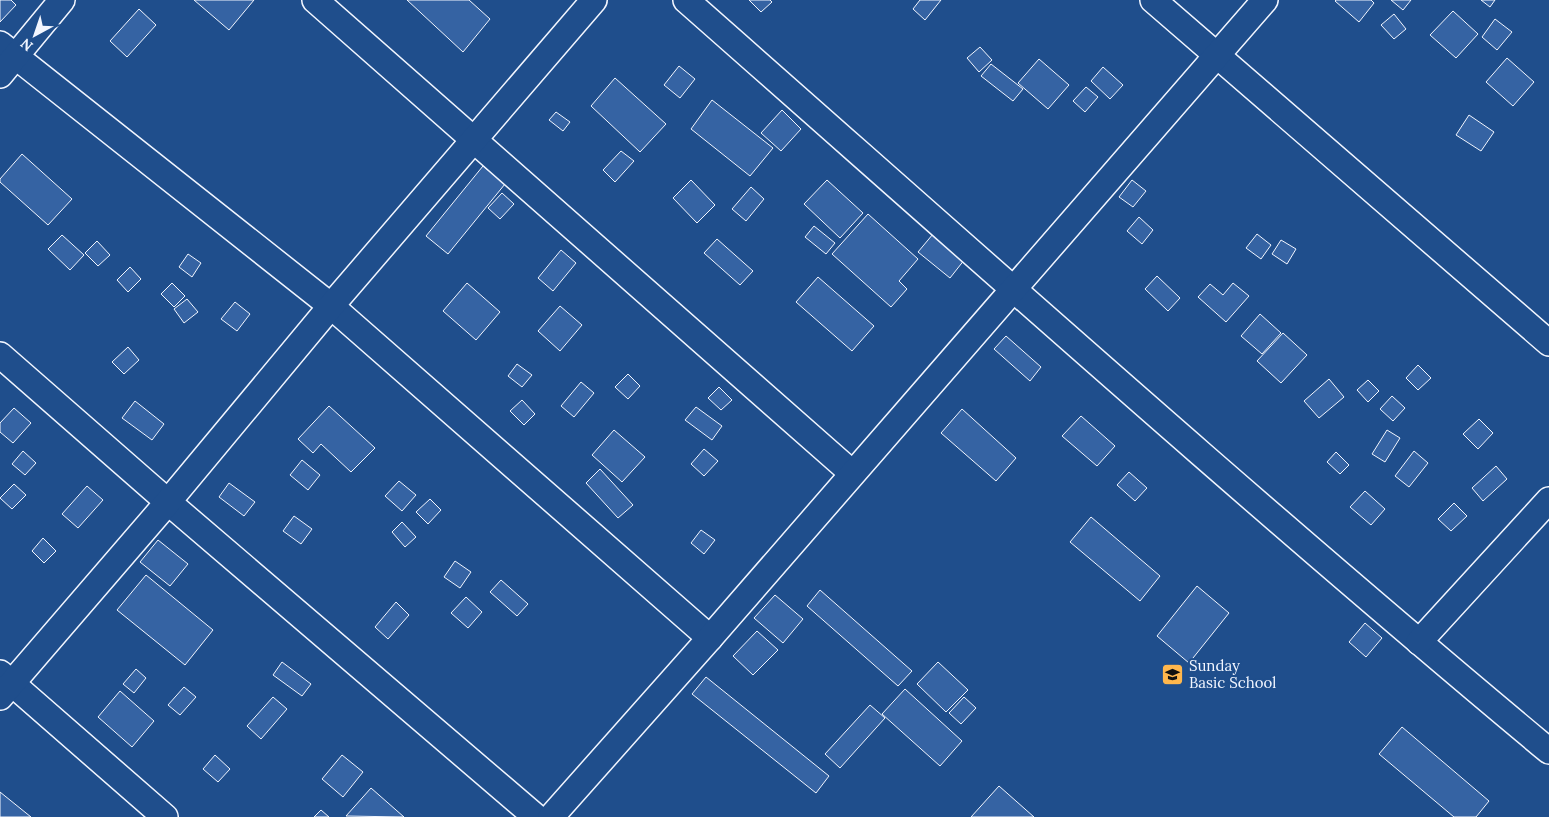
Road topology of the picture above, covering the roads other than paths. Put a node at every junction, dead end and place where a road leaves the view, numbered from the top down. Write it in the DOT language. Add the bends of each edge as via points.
graph roads {
  1 [pos="62,0"];
  2 [pos="314,0"];
  3 [pos="594,0"];
  4 [pos="686,0"];
  5 [pos="1153,0"];
  6 [pos="1266,0"];
  7 [pos="1217,56"];
  8 [pos="5,59"];
  9 [pos="474,140"];
  10 [pos="1013,289"];
  11 [pos="331,306"];
  12 [pos="1549,343"];
  13 [pos="0,355"];
  14 [pos="852,473"];
  15 [pos="1549,500"];
  16 [pos="168,502"];
  17 [pos="710,638"];
  18 [pos="1419,642"];
  19 [pos="4,684"];
  20 [pos="1549,751"];
  21 [pos="165,817"];
  22 [pos="536,817"];
  23 [pos="551,817"];
  1 -- 8 [label="street"];
  2 -- 9 [label="street"];
  3 -- 9 [label="street"];
  4 -- 10 [label="street"];
  5 -- 7 [label="street"];
  6 -- 7 [label="street"];
  7 -- 10 [label="street"];
  7 -- 12 [label="street"];
  8 -- 11 [label="street"];
  9 -- 11 [label="street"];
  9 -- 14 [label="street"];
  10 -- 14 [label="street"];
  10 -- 18 [label="street"];
  11 -- 16 [label="street"];
  11 -- 17 [label="street"];
  13 -- 16 [label="street"];
  14 -- 17 [label="street"];
  15 -- 18 [label="street"];
  16 -- 19 [label="street"];
  16 -- 22 [label="street"];
  17 -- 23 [label="street"];
  18 -- 20 [label="street"];
  19 -- 21 [label="street"];
}
